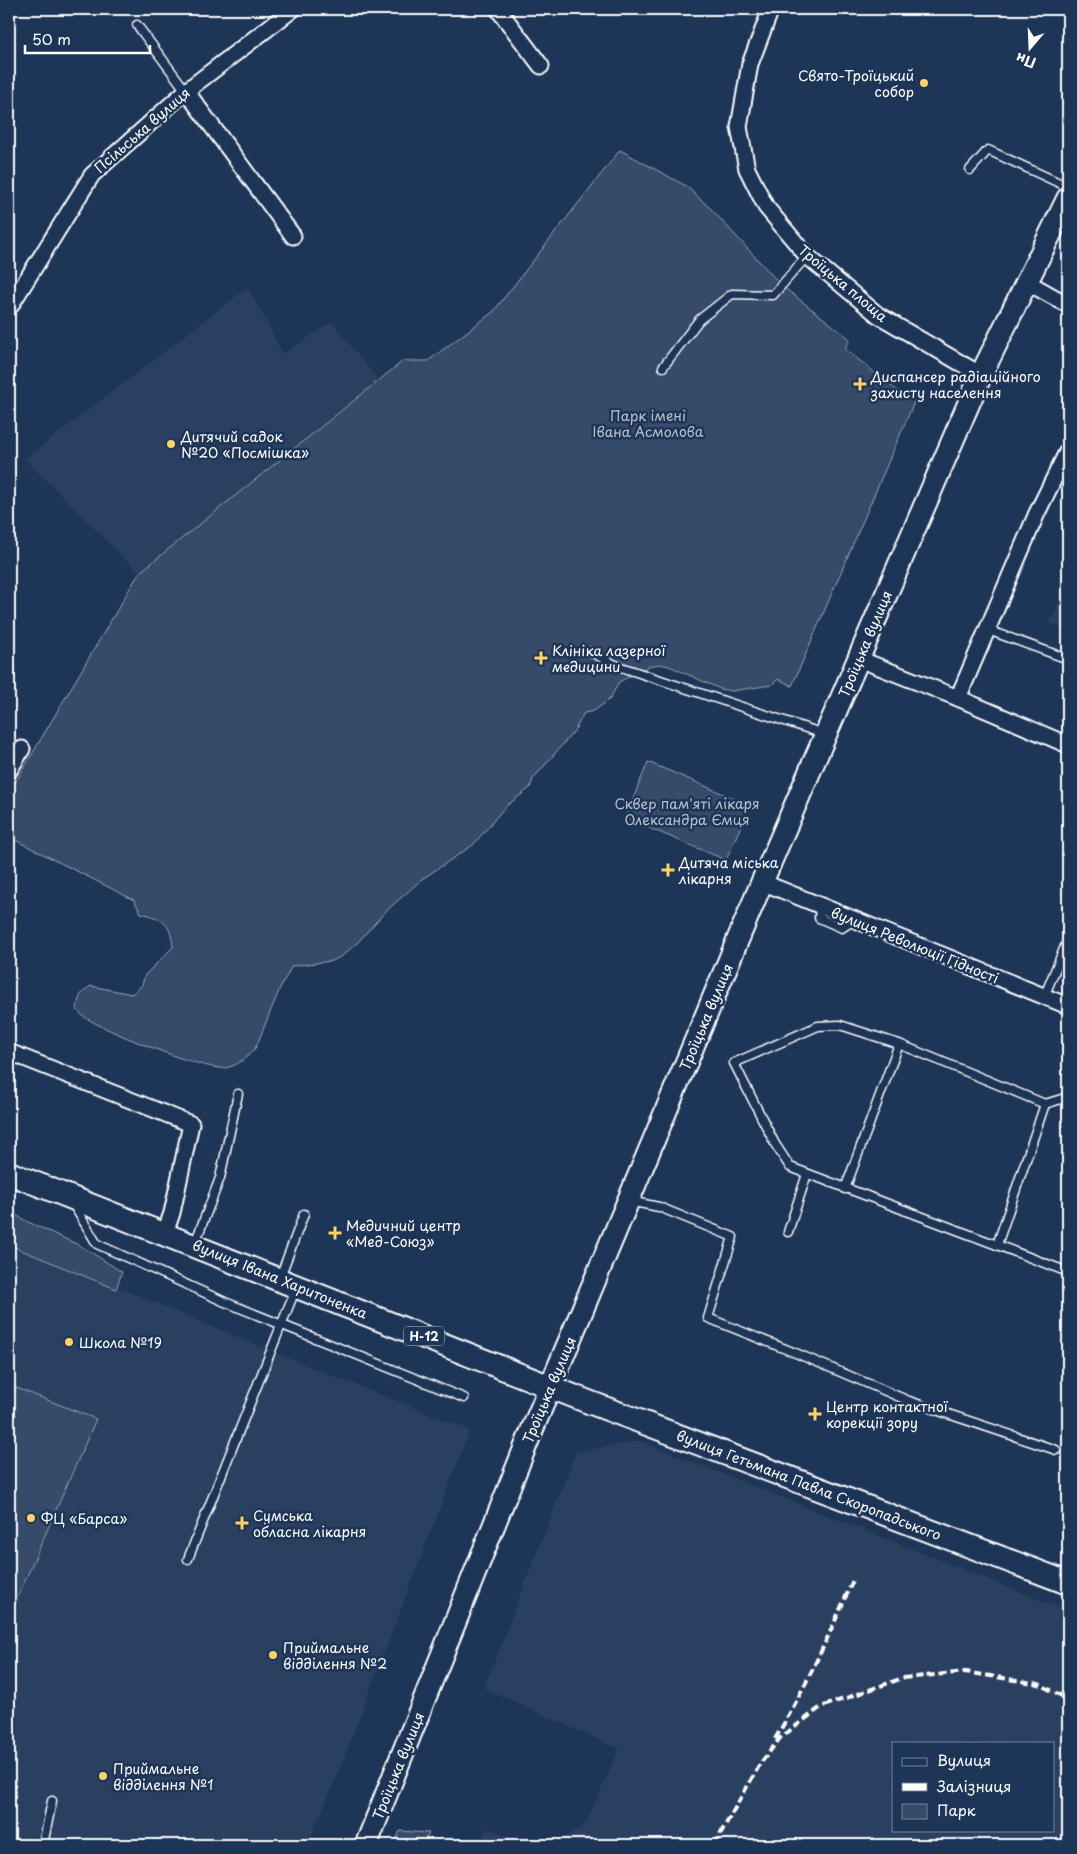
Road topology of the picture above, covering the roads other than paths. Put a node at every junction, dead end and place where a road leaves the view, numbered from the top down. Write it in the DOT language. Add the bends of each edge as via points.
graph roads {
  1 [pos="293,9"];
  2 [pos="498,9"];
  3 [pos="771,9"];
  4 [pos="137,26"];
  5 [pos="541,66"];
  6 [pos="186,91"];
  7 [pos="970,170"];
  8 [pos="1068,186"];
  9 [pos="1068,198"];
  10 [pos="292,236"];
  11 [pos="807,256"];
  12 [pos="1026,282"];
  13 [pos="1068,305"];
  14 [pos="9,308"];
  15 [pos="663,367"];
  16 [pos="982,376"];
  17 [pos="1068,450"];
  18 [pos="988,630"];
  19 [pos="591,652"];
  20 [pos="859,659"];
  21 [pos="1068,659"];
  22 [pos="958,698"];
  23 [pos="826,735"];
  24 [pos="1068,744"];
  25 [pos="22,749"];
  26 [pos="9,771"];
  27 [pos="762,882"];
  28 [pos="1068,939"];
  29 [pos="1044,996"];
  30 [pos="1068,1006"];
  31 [pos="899,1044"];
  32 [pos="9,1052"];
  33 [pos="238,1094"];
  34 [pos="1068,1097"];
  35 [pos="1045,1104"];
  36 [pos="9,1173"];
  37 [pos="807,1174"];
  38 [pos="845,1189"];
  39 [pos="68,1196"];
  40 [pos="629,1201"];
  41 [pos="304,1214"];
  42 [pos="788,1232"];
  43 [pos="164,1233"];
  44 [pos="194,1245"];
  45 [pos="997,1245"];
  46 [pos="1068,1272"];
  47 [pos="288,1282"];
  48 [pos="281,1325"];
  49 [pos="550,1387"];
  50 [pos="464,1398"];
  51 [pos="1056,1450"];
  52 [pos="188,1559"];
  53 [pos="1068,1583"];
  54 [pos="52,1802"];
  55 [pos="43,1845"];
  56 [pos="366,1845"];
  1 -- 6 [label="street, Псільська вулиця"];
  2 -- 5 [label="street"];
  3 -- 11 [label="street, Троїцька площа" via="750,64 739,127 747,169 766,206"];
  4 -- 6 [label="lane"];
  6 -- 10 [label="street"];
  6 -- 14 [label="street, Псільська вулиця" via="92,174"];
  7 -- 8 [label="lane" via="988,150"];
  9 -- 12 [label="main road, Троїцька вулиця"];
  11 -- 15 [label="lane" via="773,295 732,294 699,320"];
  11 -- 16 [label="street, Троїцька площа" via="878,315"];
  12 -- 13 [label="street"];
  12 -- 16 [label="main road, Троїцька вулиця"];
  16 -- 20 [label="main road, Троїцька вулиця"];
  17 -- 18 [label="street" via="1037,513"];
  18 -- 21 [label="lane"];
  18 -- 22 [label="street"];
  19 -- 23 [label="lane" via="615,665"];
  20 -- 22 [label="street"];
  20 -- 23 [label="main road, Троїцька вулиця"];
  22 -- 24 [label="street"];
  23 -- 27 [label="main road, Троїцька вулиця"];
  25 -- 26 [label="street"];
  27 -- 29 [label="street, вулиця Революції Гідності"];
  27 -- 40 [label="main road, Троїцька вулиця"];
  28 -- 29 [label="lane"];
  29 -- 30 [label="street, вулиця Революції Гідності"];
  31 -- 35 [label="lane"];
  31 -- 37 [label="lane" via="840,1024 818,1026 734,1063 790,1167"];
  31 -- 38 [label="lane"];
  32 -- 43 [label="street" via="191,1124 172,1213"];
  33 -- 44 [label="lane" via="220,1178"];
  34 -- 35 [label="lane"];
  35 -- 45 [label="lane"];
  36 -- 39 [label="main road, вулиця Івана Харитоненка / Н-12"];
  37 -- 38 [label="lane"];
  37 -- 42 [label="lane"];
  38 -- 45 [label="lane"];
  39 -- 43 [label="main road, вулиця Івана Харитоненка / Н-12"];
  39 -- 48 [label="lane" via="97,1244"];
  40 -- 49 [label="main road, Троїцька вулиця"];
  40 -- 51 [label="lane" via="659,1207 733,1237 708,1318 909,1401"];
  41 -- 47 [label="lane"];
  43 -- 44 [label="main road, вулиця Івана Харитоненка / Н-12"];
  44 -- 47 [label="main road, вулиця Івана Харитоненка / Н-12"];
  45 -- 46 [label="lane"];
  47 -- 48 [label="lane"];
  47 -- 49 [label="main road, вулиця Івана Харитоненка / Н-12"];
  48 -- 50 [label="lane"];
  48 -- 52 [label="lane"];
  49 -- 53 [label="main road, вулиця Гетьмана Павла Скоропадського"];
  49 -- 56 [label="main road, Троїцька вулиця"];
  54 -- 55 [label="lane"];
}
